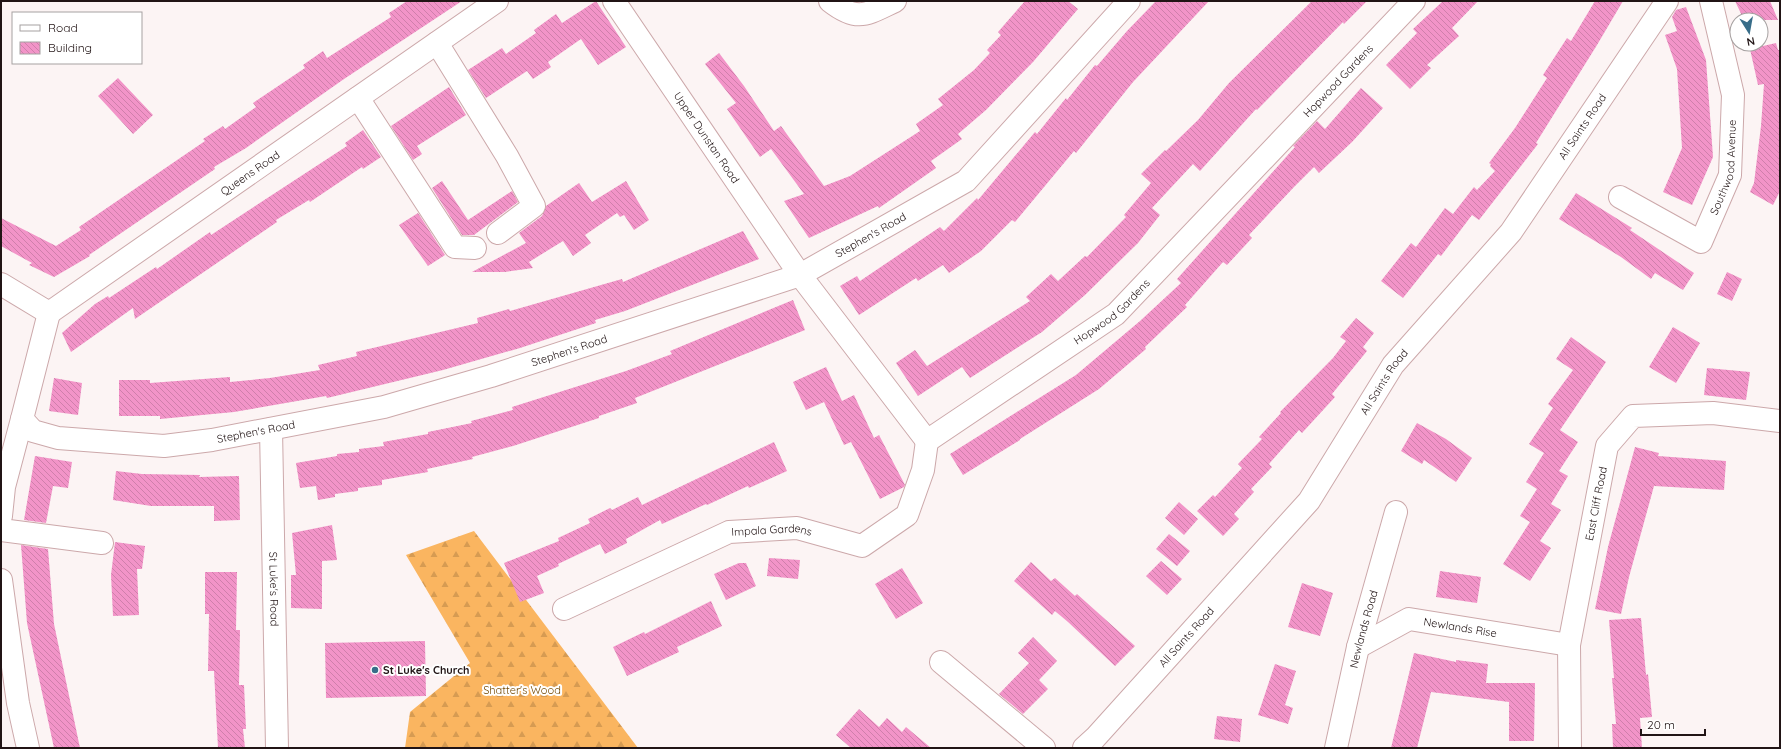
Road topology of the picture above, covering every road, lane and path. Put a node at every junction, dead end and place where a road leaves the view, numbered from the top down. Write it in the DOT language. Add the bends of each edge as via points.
graph roads {
  1 [pos="497,1"];
  2 [pos="614,1"];
  3 [pos="830,1"];
  4 [pos="895,1"];
  5 [pos="1129,1"];
  6 [pos="1414,1"];
  7 [pos="1666,1"];
  8 [pos="1710,1"];
  9 [pos="436,43"];
  10 [pos="358,98"];
  11 [pos="1620,197"];
  12 [pos="498,233"];
  13 [pos="476,248"];
  14 [pos="800,275"];
  15 [pos="1,284"];
  16 [pos="49,313"];
  17 [pos="22,419"];
  18 [pos="1780,421"];
  19 [pos="271,429"];
  20 [pos="927,441"];
  21 [pos="1396,512"];
  22 [pos="1,516"];
  23 [pos="1,530"];
  24 [pos="102,543"];
  25 [pos="1,580"];
  26 [pos="564,609"];
  27 [pos="1569,645"];
  28 [pos="1358,647"];
  29 [pos="941,662"];
  30 [pos="28,748"];
  31 [pos="277,748"];
  32 [pos="1044,748"];
  33 [pos="1084,748"];
  34 [pos="1336,748"];
  35 [pos="1570,748"];
  1 -- 9 [label="street, Queens Road"];
  2 -- 14 [label="street, Upper Dunstan Road"];
  3 -- 4 [label="street" via="844,12 864,16"];
  5 -- 14 [label="street, Stephen's Road" via="966,181"];
  6 -- 20 [label="street, Hopwood Gardens" via="1116,314"];
  7 -- 33 [label="street, All Saints Road" via="1511,232 1393,365 1309,501"];
  8 -- 11 [label="street, Southwood Avenue" via="1733,103 1730,175 1701,242"];
  9 -- 10 [label="street, Queens Road"];
  9 -- 12 [label="street" via="507,156 534,206"];
  10 -- 13 [label="street" via="455,247"];
  10 -- 16 [label="street, Queens Road"];
  14 -- 19 [label="street, Stephen's Road" via="491,376 384,407"];
  14 -- 20 [label="street"];
  15 -- 16 [label="street"];
  16 -- 17 [label="street"];
  17 -- 19 [label="street, Stephen's Road" via="33,431 58,438 164,446"];
  17 -- 22 [label="street" via="4,487"];
  18 -- 27 [label="street, East Cliff Road" via="1713,413 1633,416 1607,446"];
  19 -- 31 [label="street, St Luke's Road"];
  20 -- 26 [label="street, Impala Gardens" via="923,470 908,515 862,546 797,528 730,532"];
  21 -- 28 [label="street, Newlands Road"];
  23 -- 24 [label="street"];
  25 -- 30 [label="street" via="18,703"];
  27 -- 28 [label="street, Newlands Rise" via="1409,619"];
  27 -- 35 [label="street, East Cliff Road"];
  28 -- 34 [label="street, Newlands Road"];
  29 -- 32 [label="street"];
}
